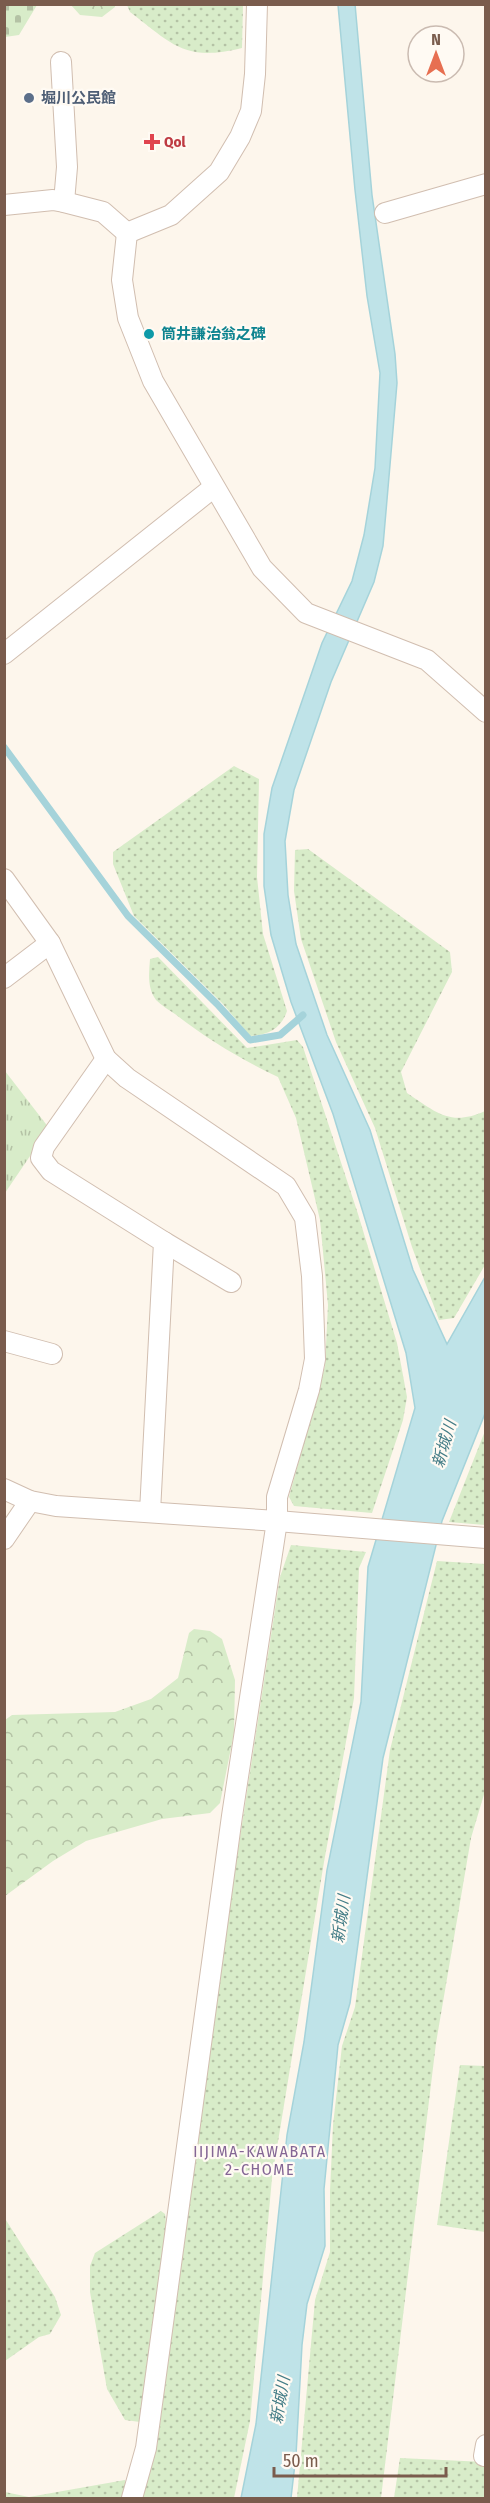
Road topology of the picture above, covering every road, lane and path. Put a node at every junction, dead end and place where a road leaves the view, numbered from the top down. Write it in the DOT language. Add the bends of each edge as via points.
graph roads {
  1 [pos="257,4"];
  2 [pos="62,62"];
  3 [pos="486,184"];
  4 [pos="64,202"];
  5 [pos="4,205"];
  6 [pos="385,213"];
  7 [pos="127,233"];
  8 [pos="214,487"];
  9 [pos="4,654"];
  10 [pos="486,712"];
  11 [pos="4,879"];
  12 [pos="50,943"];
  13 [pos="4,978"];
  14 [pos="106,1059"];
  15 [pos="164,1242"];
  16 [pos="231,1282"];
  17 [pos="4,1341"];
  18 [pos="52,1354"];
  19 [pos="4,1489"];
  20 [pos="30,1501"];
  21 [pos="150,1512"];
  22 [pos="277,1521"];
  23 [pos="486,1538"];
  24 [pos="4,1539"];
  25 [pos="132,2499"];
  1 -- 7 [label="street" via="251,111 240,137 219,172 171,215"];
  2 -- 4 [label="street" via="67,167"];
  3 -- 6 [label="street"];
  4 -- 5 [label="street"];
  4 -- 7 [label="street" via="103,212"];
  7 -- 8 [label="street" via="122,280 128,318 153,381"];
  8 -- 9 [label="street"];
  8 -- 10 [label="street" via="262,568 306,613 427,660"];
  11 -- 12 [label="street"];
  12 -- 13 [label="street"];
  12 -- 14 [label="street"];
  14 -- 15 [label="street" via="40,1158 51,1171"];
  14 -- 22 [label="street" via="127,1078 286,1186 305,1218 315,1359 277,1497"];
  15 -- 16 [label="street"];
  15 -- 21 [label="street"];
  17 -- 18 [label="street"];
  19 -- 20 [label="street"];
  20 -- 21 [label="street"];
  20 -- 24 [label="street"];
  21 -- 22 [label="street"];
  22 -- 23 [label="street"];
  22 -- 25 [label="street" via="232,1816 146,2448"];
}
